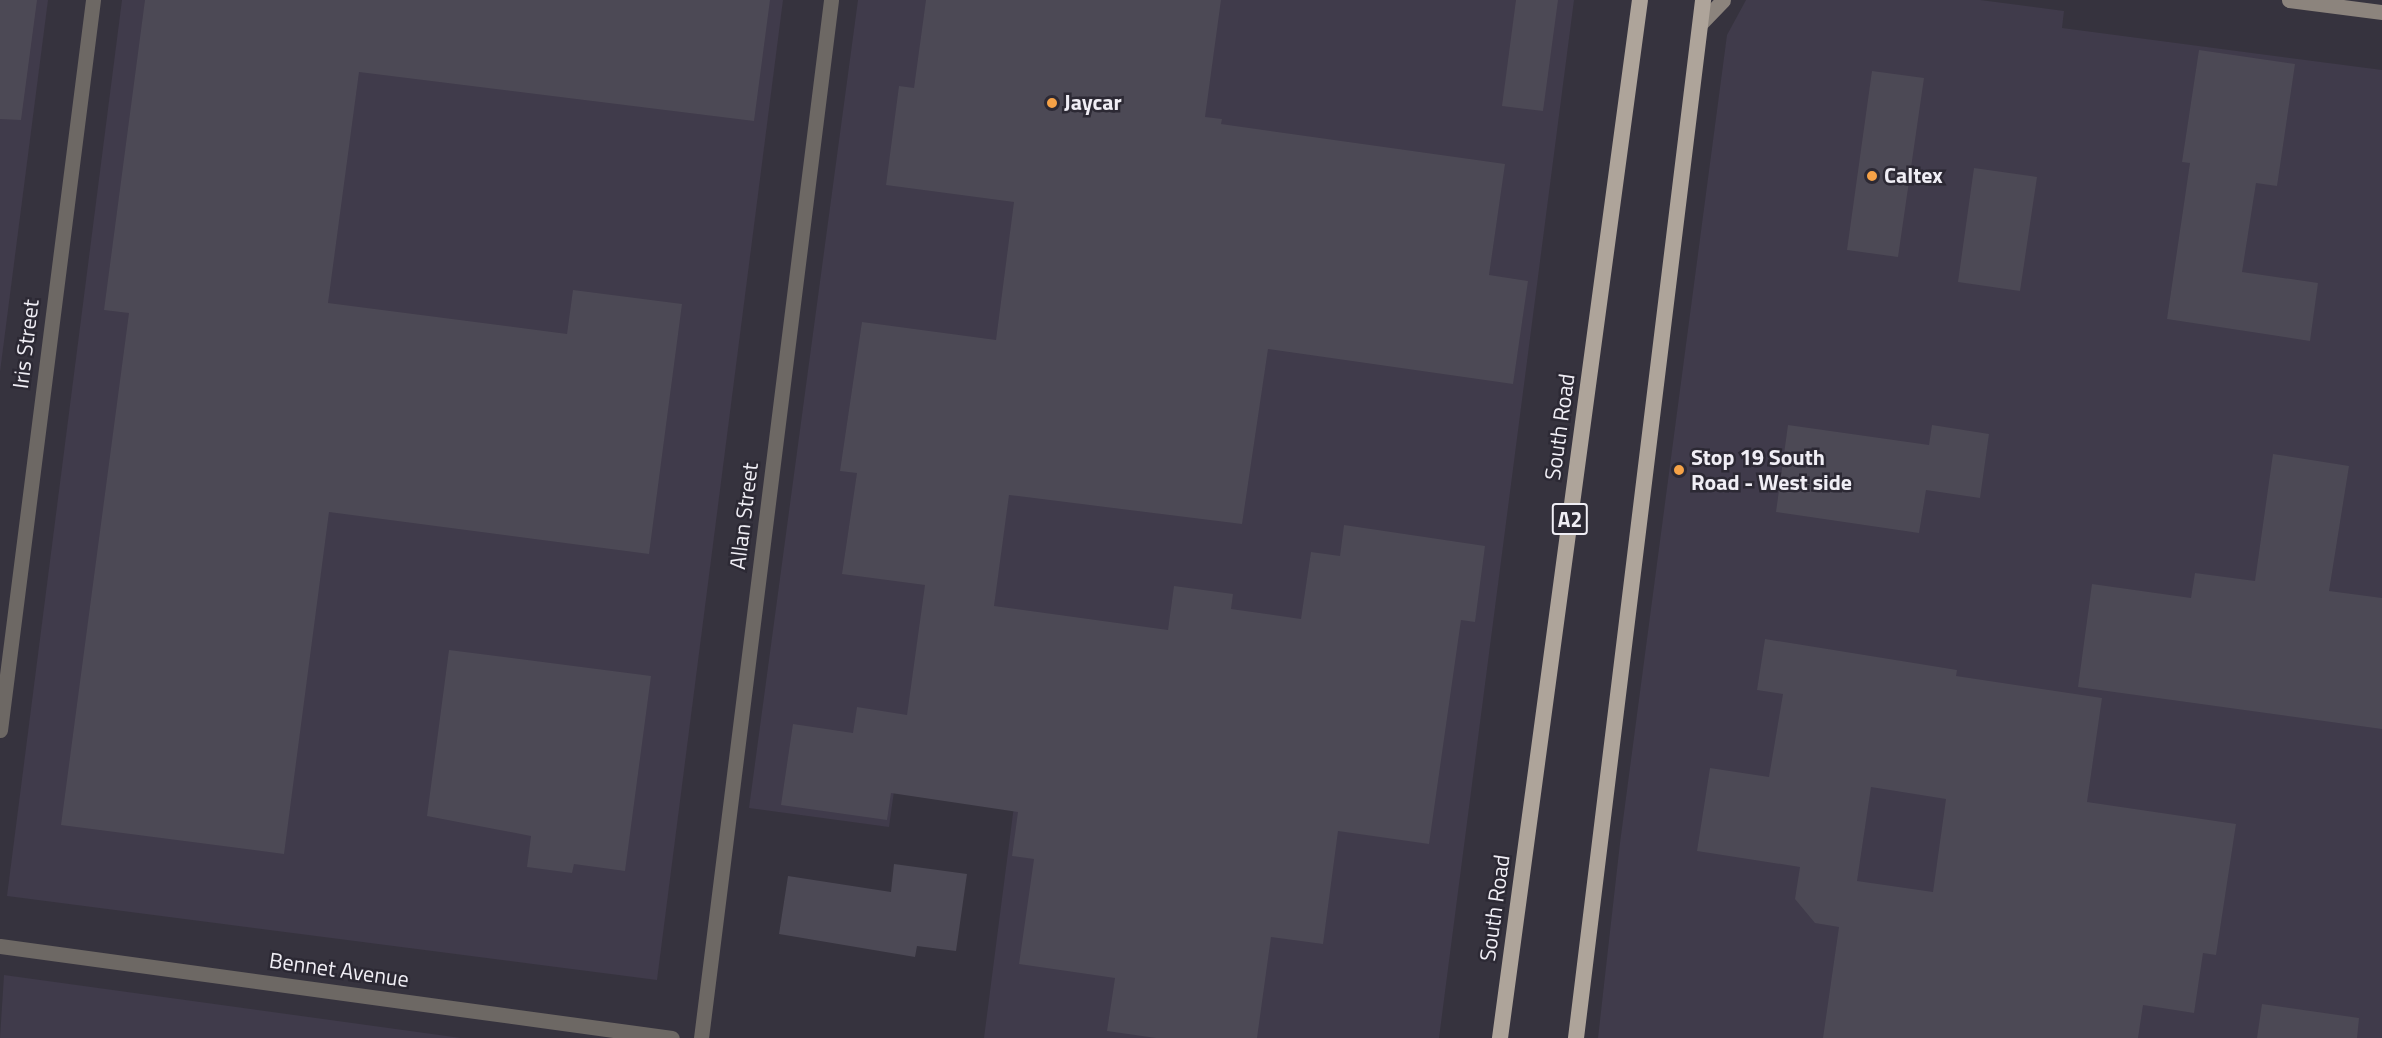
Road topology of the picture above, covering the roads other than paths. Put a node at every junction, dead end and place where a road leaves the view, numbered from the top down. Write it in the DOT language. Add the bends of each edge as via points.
graph roads {
  1 [pos="93,0"];
  2 [pos="831,0"];
  3 [pos="1640,0"];
  4 [pos="1703,0"];
  5 [pos="1722,0"];
  6 [pos="2289,0"];
  7 [pos="2338,3"];
  8 [pos="2382,12"];
  9 [pos="1700,24"];
  10 [pos="0,730"];
  11 [pos="0,946"];
  12 [pos="672,1038"];
  13 [pos="701,1038"];
  14 [pos="1500,1038"];
  15 [pos="1576,1038"];
  1 -- 10 [label="street, Iris Street"];
  2 -- 13 [label="street, Allan Street"];
  3 -- 14 [label="highway, South Road / A2"];
  4 -- 9 [label="highway"];
  5 -- 9 [label="main road"];
  6 -- 7 [label="main road"];
  7 -- 8 [label="main road"];
  9 -- 15 [label="highway"];
  11 -- 12 [label="street, Bennet Avenue"];
}
